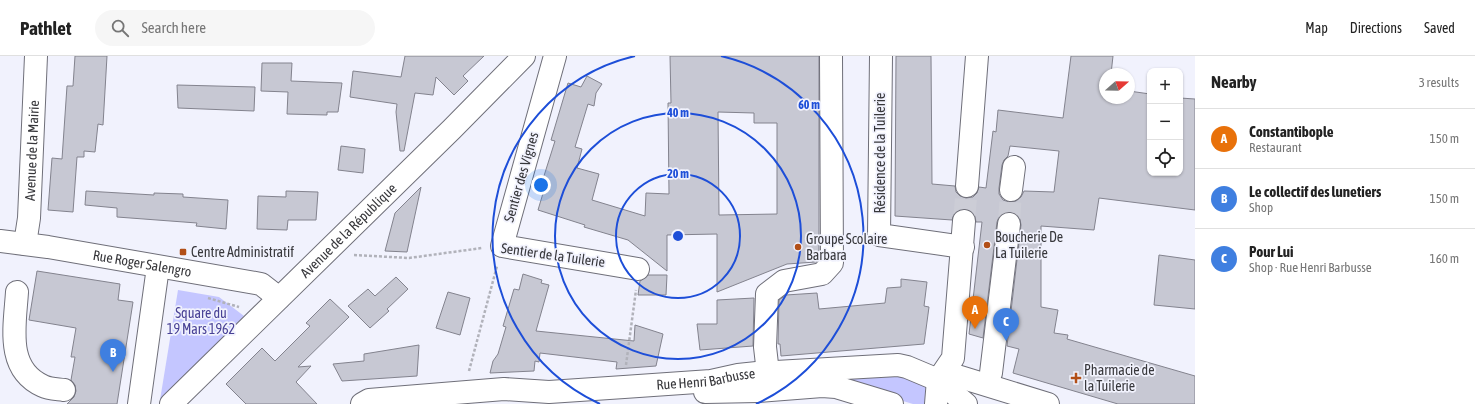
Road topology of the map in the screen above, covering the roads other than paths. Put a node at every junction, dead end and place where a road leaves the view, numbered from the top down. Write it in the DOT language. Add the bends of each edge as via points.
graph roads {
  1 [pos="36,56"];
  2 [pos="524,56"];
  3 [pos="555,56"];
  4 [pos="831,56"];
  5 [pos="881,56"];
  6 [pos="977,56"];
  7 [pos="1014,167"];
  8 [pos="967,186"];
  9 [pos="1011,190"];
  10 [pos="964,221"];
  11 [pos="1009,224"];
  12 [pos="0,241"];
  13 [pos="25,244"];
  14 [pos="502,246"];
  15 [pos="963,247"];
  16 [pos="158,267"];
  17 [pos="638,269"];
  18 [pos="17,292"];
  19 [pos="279,298"];
  20 [pos="768,372"];
  21 [pos="991,373"];
  22 [pos="938,380"];
  23 [pos="64,390"];
  24 [pos="469,395"];
  25 [pos="794,395"];
  26 [pos="964,403"];
  27 [pos="140,404"];
  28 [pos="171,404"];
  29 [pos="362,404"];
  30 [pos="506,404"];
  31 [pos="892,404"];
  32 [pos="936,404"];
  33 [pos="1048,404"];
  1 -- 13 [label="street, Avenue de la Mairie"];
  2 -- 19 [label="street, Avenue de la République"];
  3 -- 14 [label="street, Sentier des Vignes"];
  4 -- 20 [label="street" via="832,263 822,274 784,281 767,294"];
  5 -- 15 [label="street, Résidence de la Tuilerie" via="879,235"];
  6 -- 8 [label="street"];
  7 -- 9 [label="street"];
  10 -- 15 [label="street"];
  11 -- 21 [label="street"];
  12 -- 13 [label="street, Rue Roger Salengro"];
  13 -- 16 [label="street, Rue Roger Salengro"];
  14 -- 17 [label="street, Sentier de la Tuilerie"];
  15 -- 22 [label="street" via="953,358"];
  16 -- 19 [label="street, Rue Roger Salengro" via="261,284"];
  16 -- 27 [label="street"];
  18 -- 23 [label="street" via="14,335 18,359 31,378 43,386"];
  19 -- 28 [label="street, Avenue de la République"];
  20 -- 22 [label="street, Rue Henri Barbusse" via="898,365"];
  20 -- 24 [label="street, Rue Henri Barbusse" via="711,381 549,392 519,389"];
  22 -- 26 [label="street, Rue Henri Barbusse"];
  22 -- 32 [label="street"];
  22 -- 33 [label="street" via="957,376"];
  24 -- 29 [label="street, Rue Henri Barbusse" via="369,400"];
  25 -- 30 [label="street, Rue Henri Barbusse" via="758,391 693,392"];
  25 -- 31 [label="street, Rue Henri Barbusse" via="836,387"];
}
